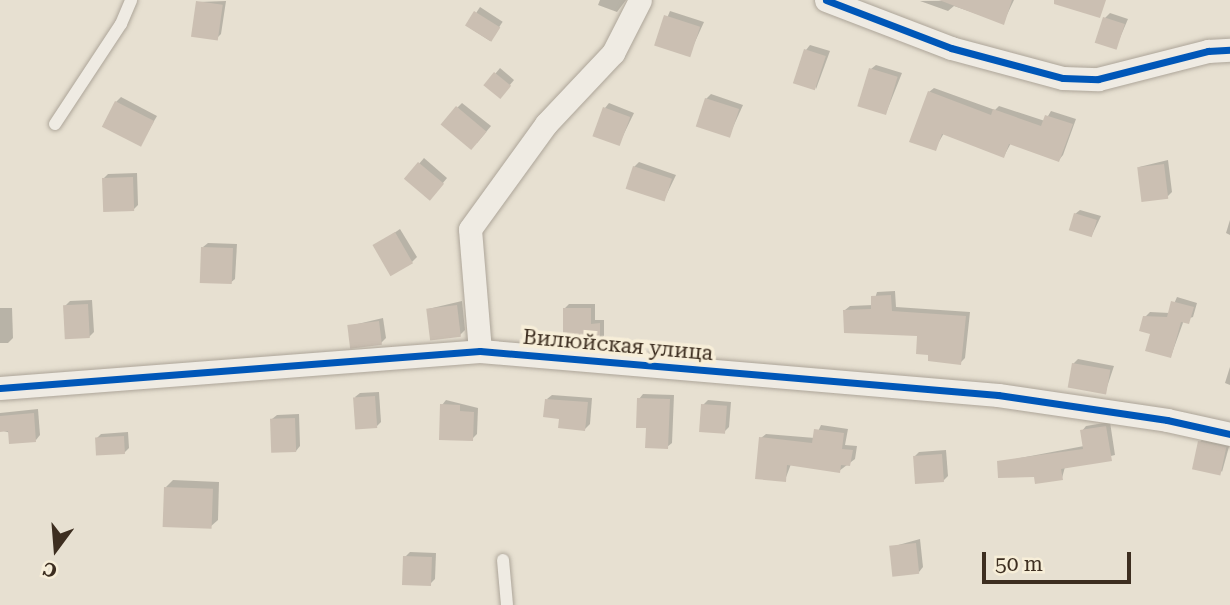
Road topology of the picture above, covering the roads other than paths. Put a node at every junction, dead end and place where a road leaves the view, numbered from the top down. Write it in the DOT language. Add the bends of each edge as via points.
graph roads {
  1 [pos="131,0"];
  2 [pos="640,0"];
  3 [pos="826,0"];
  4 [pos="1230,50"];
  5 [pos="55,124"];
  6 [pos="480,351"];
  7 [pos="0,388"];
  8 [pos="1230,434"];
  9 [pos="503,559"];
  10 [pos="508,605"];
  1 -- 5 [label="lane" via="121,24"];
  2 -- 6 [label="street" via="612,53 546,124 470,229"];
  3 -- 4 [label="street" via="951,48 1063,78 1098,79 1208,51"];
  6 -- 7 [label="street, Вилюйская улица"];
  6 -- 8 [label="street, Вилюйская улица" via="998,396 1167,420"];
  9 -- 10 [label="lane"];
}
